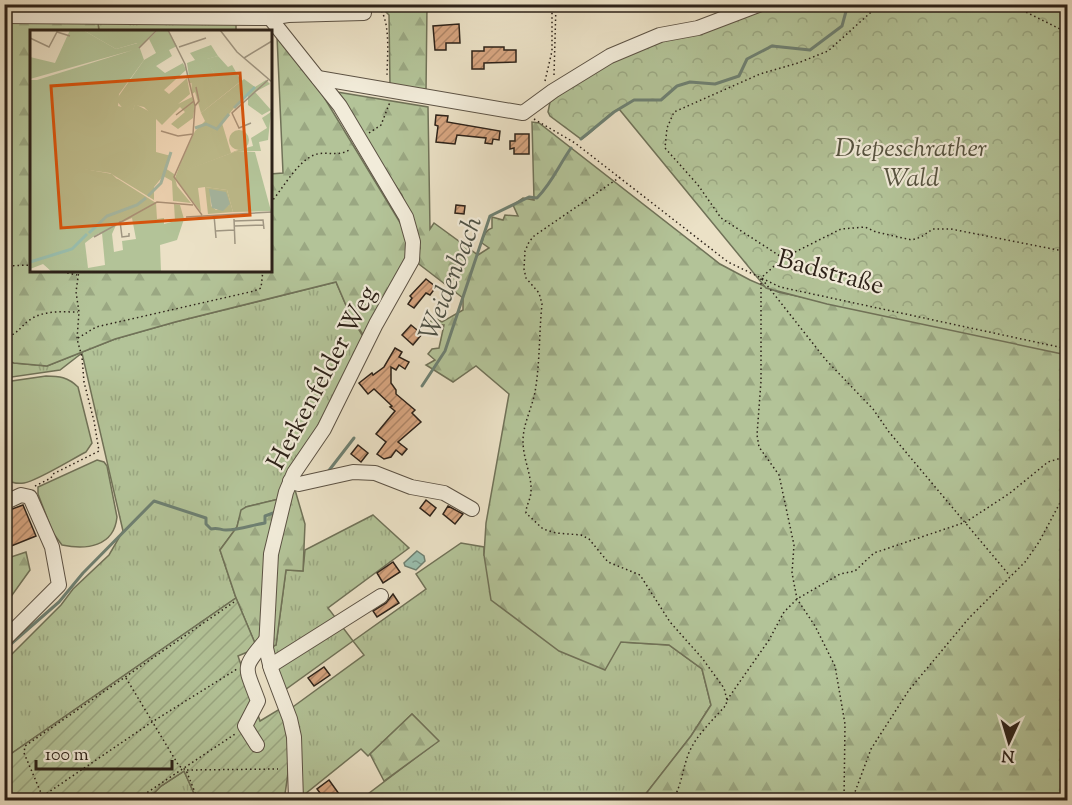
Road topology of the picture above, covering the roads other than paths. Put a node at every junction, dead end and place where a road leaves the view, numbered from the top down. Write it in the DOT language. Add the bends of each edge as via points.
graph roads {
  1 [pos="761,4"];
  2 [pos="92,10"];
  3 [pos="735,10"];
  4 [pos="204,11"];
  5 [pos="364,13"];
  6 [pos="4,16"];
  7 [pos="270,18"];
  8 [pos="318,78"];
  9 [pos="290,481"];
  10 [pos="4,502"];
  11 [pos="472,509"];
  12 [pos="381,596"];
  13 [pos="4,640"];
  14 [pos="266,640"];
  15 [pos="270,666"];
  16 [pos="257,745"];
  17 [pos="296,801"];
  1 -- 3 [label="street"];
  2 -- 4 [label="street"];
  2 -- 6 [label="street"];
  3 -- 8 [label="street" via="698,28 660,35 610,56 523,113"];
  4 -- 7 [label="street"];
  5 -- 7 [label="street"];
  7 -- 8 [label="street, Herkenfelder Weg"];
  8 -- 9 [label="street, Herkenfelder Weg" via="340,106 406,217 413,242 412,260 324,429"];
  9 -- 11 [label="street" via="299,484 362,471 444,493"];
  9 -- 14 [label="street, Herkenfelder Weg" via="271,554"];
  10 -- 13 [label="street" via="21,495 30,497 52,547 59,585"];
  12 -- 15 [label="street"];
  14 -- 15 [label="street, Herkenfelder Weg"];
  14 -- 16 [label="street" via="246,667 258,701 245,726"];
  15 -- 17 [label="street, Herkenfelder Weg" via="294,737"];
}
